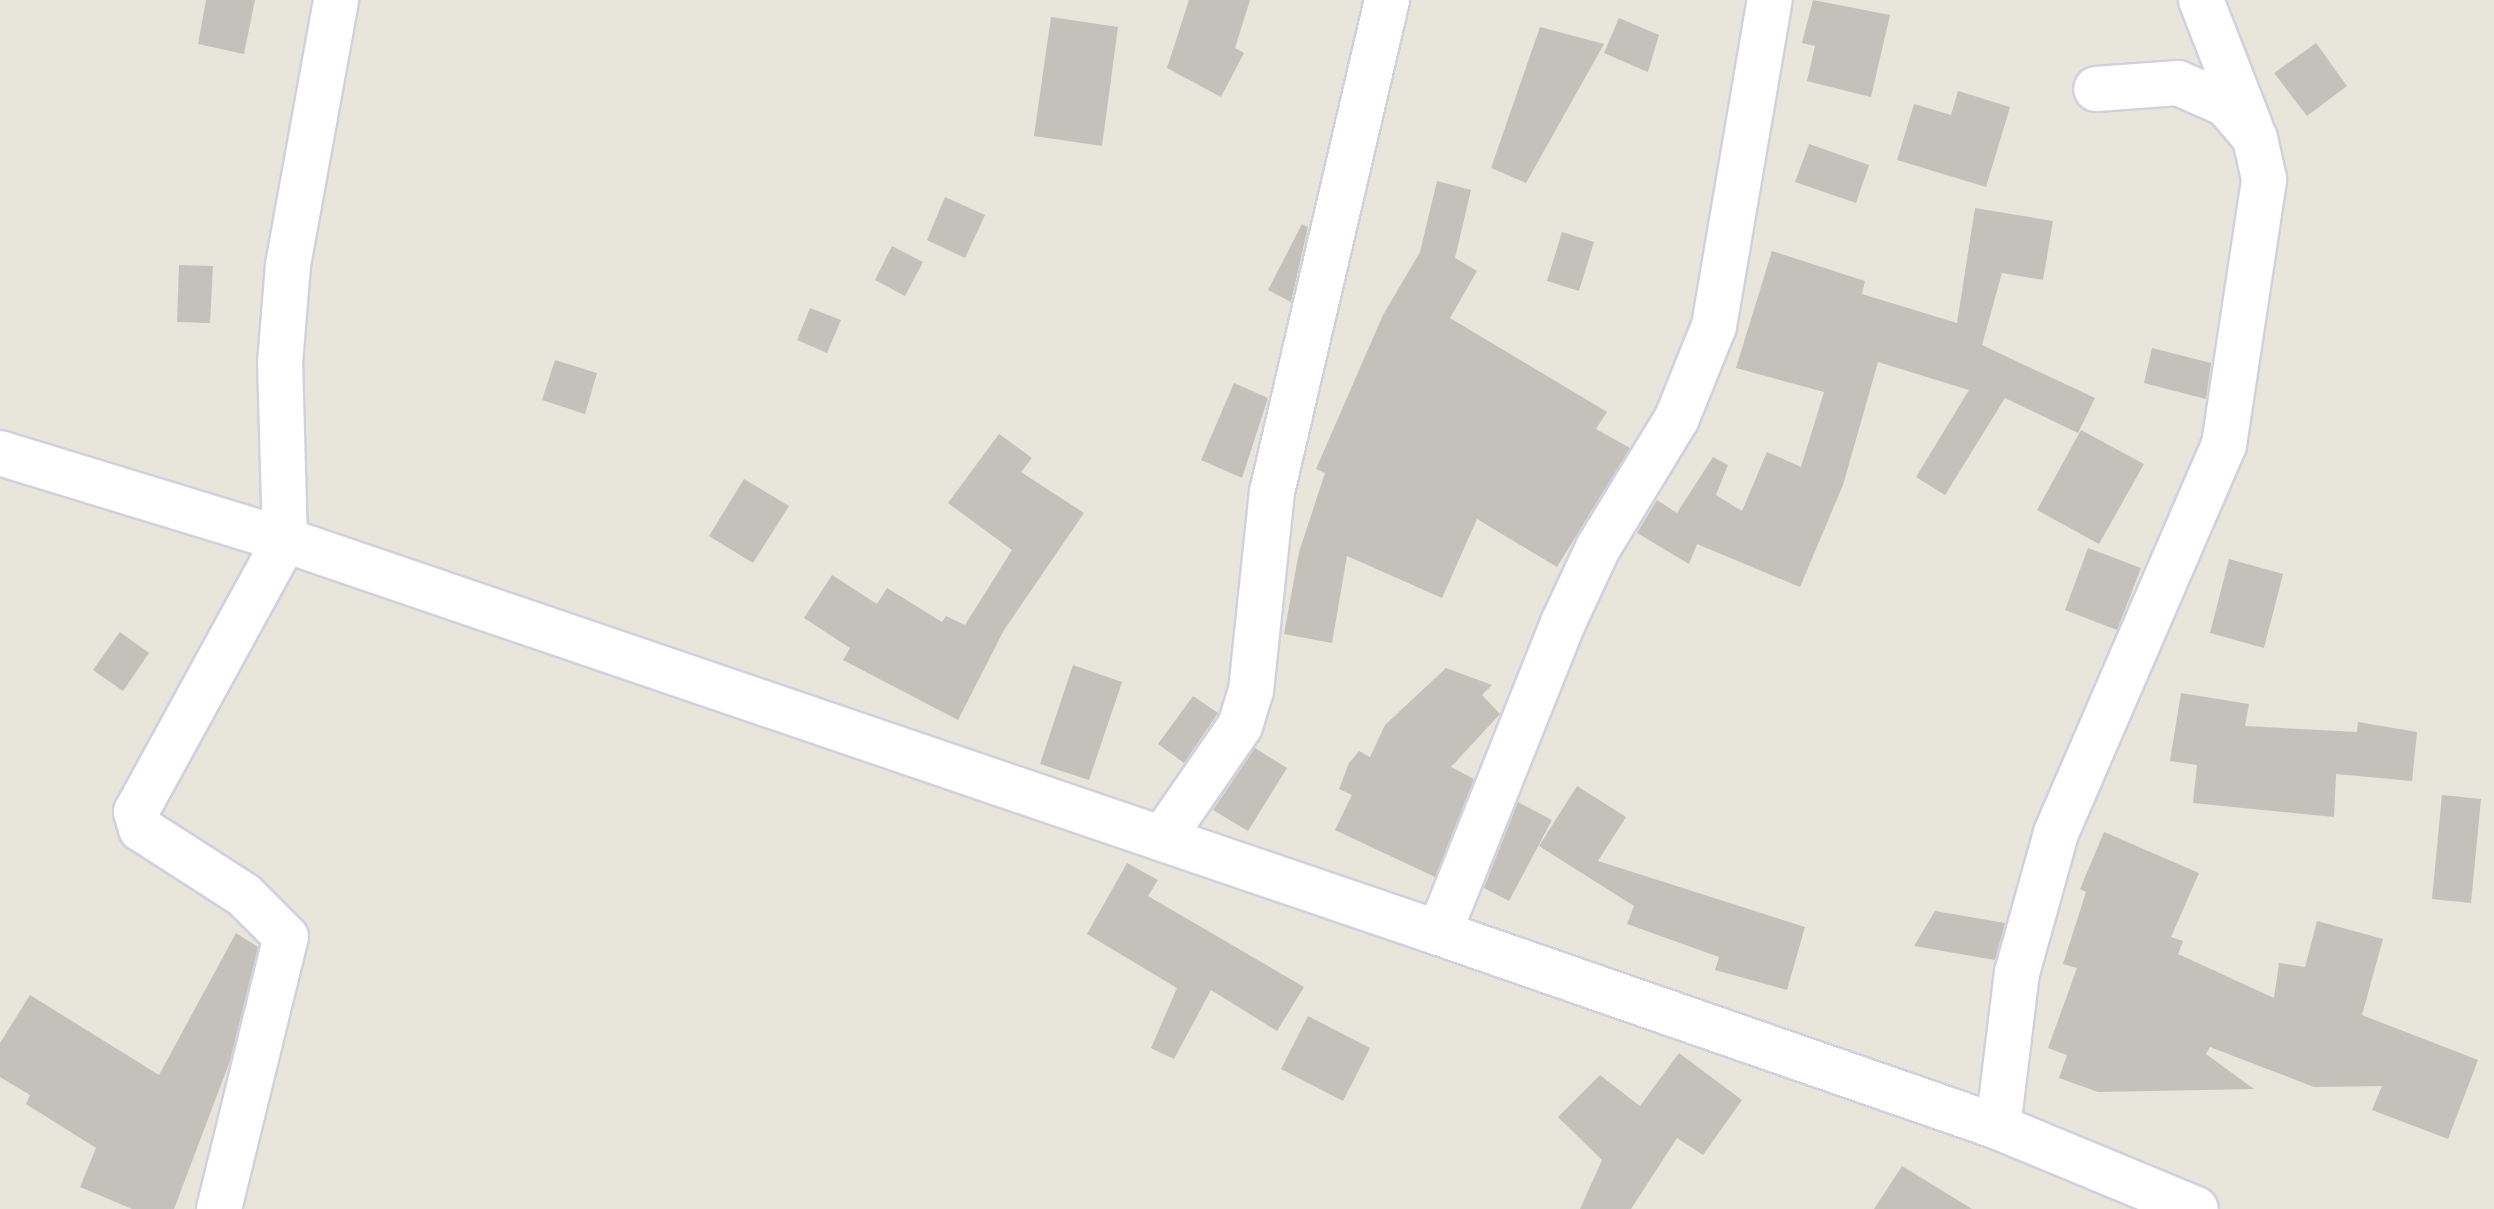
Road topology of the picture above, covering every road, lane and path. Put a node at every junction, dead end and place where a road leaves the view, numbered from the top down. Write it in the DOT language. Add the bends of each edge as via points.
graph roads {
  1 [pos="336,0"];
  2 [pos="1387,0"];
  3 [pos="1770,0"];
  4 [pos="2201,0"];
  5 [pos="2096,89"];
  6 [pos="2255,138"];
  7 [pos="0,453"];
  8 [pos="285,540"];
  9 [pos="1162,839"];
  10 [pos="1439,933"];
  11 [pos="1998,1127"];
  12 [pos="219,1209"];
  13 [pos="2196,1209"];
  1 -- 8 [label="street" via="288,265 280,363"];
  2 -- 9 [label="street" via="1272,492 1251,691 1240,726"];
  3 -- 10 [label="street" via="1714,326 1677,418 1598,548 1563,623"];
  4 -- 6 [label="street"];
  5 -- 6 [label="street" via="2178,83 2226,104"];
  6 -- 11 [label="street" via="2264,179 2224,445 2056,833 2017,973"];
  7 -- 8 [label="street"];
  8 -- 9 [label="street"];
  8 -- 12 [label="street" via="136,812 141,829 244,895 286,937"];
  9 -- 10 [label="street"];
  10 -- 11 [label="street"];
  11 -- 13 [label="street"];
}
